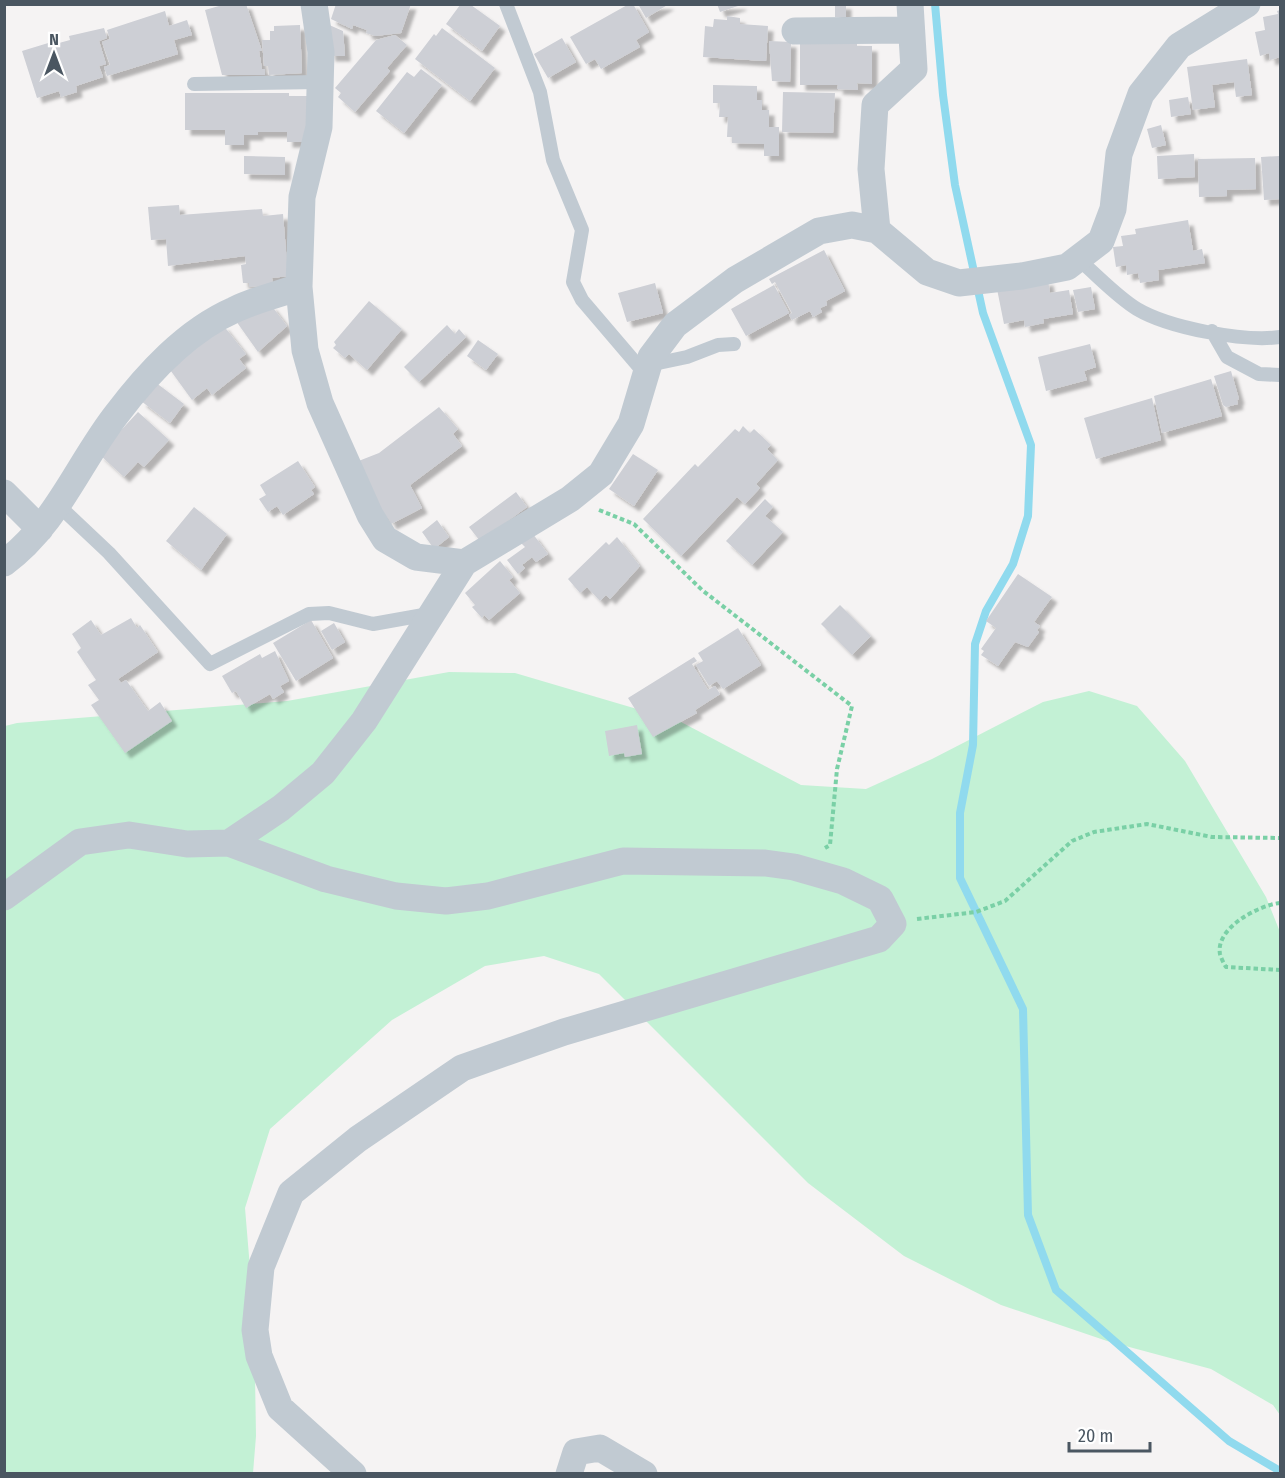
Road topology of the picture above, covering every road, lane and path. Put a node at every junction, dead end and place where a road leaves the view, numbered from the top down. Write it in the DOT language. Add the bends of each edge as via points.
graph roads {
  1 [pos="314,4"];
  2 [pos="506,4"];
  3 [pos="1247,4"];
  4 [pos="910,17"];
  5 [pos="795,31"];
  6 [pos="320,82"];
  7 [pos="194,84"];
  8 [pos="877,230"];
  9 [pos="1078,259"];
  10 [pos="298,287"];
  11 [pos="1212,331"];
  12 [pos="1281,337"];
  13 [pos="734,344"];
  14 [pos="647,370"];
  15 [pos="1281,375"];
  16 [pos="4,493"];
  17 [pos="570,500"];
  18 [pos="58,505"];
  19 [pos="40,529"];
  20 [pos="4,563"];
  21 [pos="464,563"];
  22 [pos="432,613"];
  23 [pos="1281,838"];
  24 [pos="229,843"];
  25 [pos="794,867"];
  26 [pos="4,897"];
  27 [pos="1281,903"];
  28 [pos="893,924"];
  29 [pos="1281,970"];
  30 [pos="353,1473"];
  31 [pos="569,1473"];
  32 [pos="644,1473"];
  1 -- 6 [label="street" via="321,52"];
  2 -- 14 [label="lane" via="540,92 553,160 582,230 573,282 582,300"];
  3 -- 9 [label="street" via="1179,46 1141,94 1119,154 1113,209 1101,241"];
  4 -- 5 [label="street"];
  4 -- 8 [label="street" via="914,69 875,105 872,169"];
  6 -- 7 [label="lane"];
  6 -- 10 [label="street" via="319,127 302,197"];
  8 -- 9 [label="street" via="927,272 959,283 1067,267"];
  8 -- 14 [label="street" via="852,225 819,231 735,280 675,325 651,357"];
  9 -- 11 [label="lane" via="1138,309 1170,322"];
  10 -- 18 [label="street" via="233,310 183,340 116,415"];
  10 -- 21 [label="street" via="305,350 320,403 370,515 385,539 416,557"];
  11 -- 12 [label="lane"];
  11 -- 15 [label="lane" via="1227,357 1259,374"];
  13 -- 14 [label="lane" via="718,345"];
  14 -- 17 [label="street" via="631,424 601,474"];
  16 -- 19 [label="street"];
  17 -- 21 [label="street"];
  17 -- 25 [label="path" via="634,524 702,591 852,706 837,769 830,845"];
  18 -- 19 [label="street"];
  18 -- 22 [label="lane" via="109,554 210,664 309,614 329,613 373,624"];
  19 -- 20 [label="street"];
  21 -- 22 [label="street"];
  22 -- 24 [label="street" via="364,721 323,773"];
  23 -- 28 [label="path" via="1212,837 1147,824 1094,832 1072,841 1005,901 976,912"];
  24 -- 25 [label="street" via="326,879 396,896 446,901 488,896 623,861"];
  24 -- 26 [label="street" via="187,844 129,835 80,842"];
  25 -- 28 [label="street" via="843,881 880,899"];
  27 -- 29 [label="path" via="1266,904 1249,913 1224,935 1219,953 1226,968"];
  28 -- 30 [label="street" via="879,939 564,1032 462,1068 358,1139 291,1193 261,1267 255,1330 259,1356 280,1408"];
  31 -- 32 [label="street" via="576,1452 600,1448"];
}
